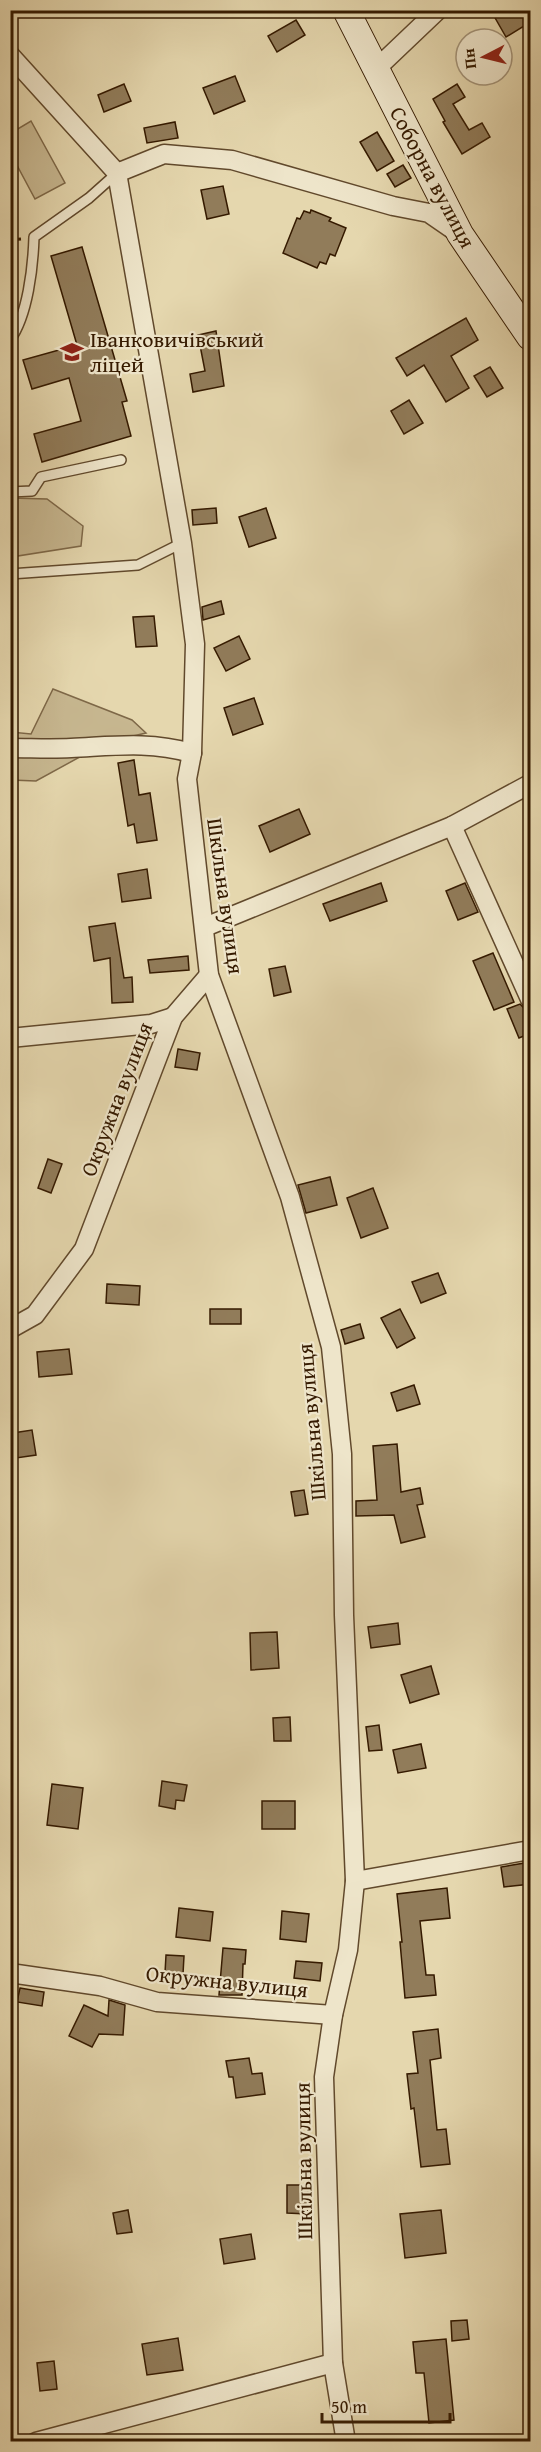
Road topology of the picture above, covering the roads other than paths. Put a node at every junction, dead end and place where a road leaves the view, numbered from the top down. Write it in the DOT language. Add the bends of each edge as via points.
graph roads {
  1 [pos="346,10"];
  2 [pos="438,10"];
  3 [pos="10,55"];
  4 [pos="376,69"];
  5 [pos="117,173"];
  6 [pos="460,234"];
  7 [pos="531,337"];
  8 [pos="10,340"];
  9 [pos="121,460"];
  10 [pos="10,492"];
  11 [pos="182,543"];
  12 [pos="10,574"];
  13 [pos="10,748"];
  14 [pos="192,753"];
  15 [pos="531,784"];
  16 [pos="453,826"];
  17 [pos="205,927"];
  18 [pos="209,975"];
  19 [pos="531,999"];
  20 [pos="173,1017"];
  21 [pos="10,1038"];
  22 [pos="10,1329"];
  23 [pos="531,1850"];
  24 [pos="355,1881"];
  25 [pos="10,1973"];
  26 [pos="333,2015"];
  27 [pos="333,2363"];
  28 [pos="36,2442"];
  29 [pos="346,2442"];
  1 -- 4 [label="street, Соборна вулиця"];
  2 -- 4 [label="street"];
  3 -- 5 [label="street"];
  4 -- 6 [label="street, Соборна вулиця"];
  5 -- 6 [label="street" via="164,154 232,160 429,213"];
  5 -- 8 [label="lane" via="34,237 33,266 18,329"];
  5 -- 11 [label="street, Шкільна вулиця"];
  6 -- 7 [label="street, Соборна вулиця"];
  9 -- 10 [label="lane" via="41,477 32,491"];
  11 -- 12 [label="lane" via="138,565"];
  11 -- 14 [label="street, Шкільна вулиця" via="195,644"];
  13 -- 14 [label="street" via="126,744 166,746"];
  14 -- 17 [label="street, Шкільна вулиця" via="187,778"];
  15 -- 16 [label="street"];
  16 -- 17 [label="street"];
  16 -- 19 [label="street"];
  17 -- 18 [label="street, Шкільна вулиця"];
  18 -- 20 [label="street"];
  18 -- 24 [label="street, Шкільна вулиця" via="290,1197 331,1347 342,1454"];
  20 -- 21 [label="street, Окружна вулиця" via="151,1024"];
  20 -- 22 [label="street, Окружна вулиця" via="84,1250 35,1315"];
  23 -- 24 [label="street"];
  24 -- 26 [label="street, Шкільна вулиця" via="348,1950"];
  25 -- 26 [label="street, Окружна вулиця" via="100,1986 157,2002"];
  26 -- 27 [label="street, Шкільна вулиця" via="324,2078"];
  27 -- 28 [label="street"];
  27 -- 29 [label="street, Шкільна вулиця"];
}
